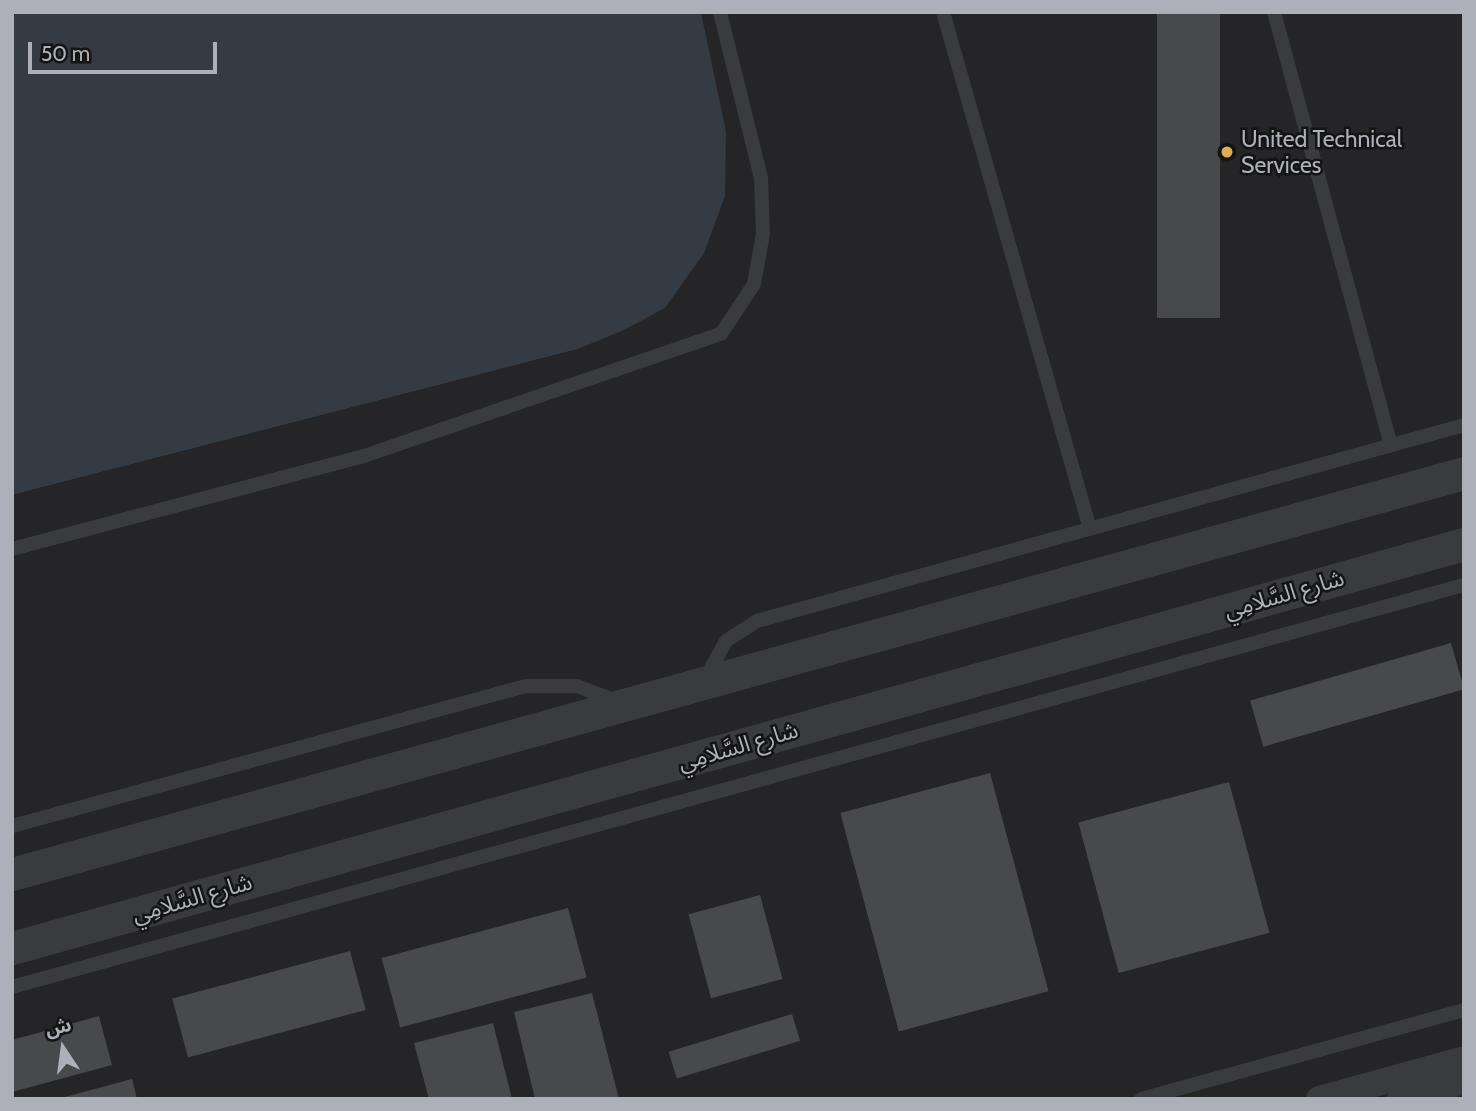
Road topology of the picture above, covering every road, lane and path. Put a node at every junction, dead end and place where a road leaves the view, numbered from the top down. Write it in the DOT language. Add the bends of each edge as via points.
graph roads {
  1 [pos="720,12"];
  2 [pos="943,12"];
  3 [pos="1274,12"];
  4 [pos="1464,425"];
  5 [pos="1391,446"];
  6 [pos="1464,473"];
  7 [pos="1090,529"];
  8 [pos="1464,544"];
  9 [pos="12,549"];
  10 [pos="1464,585"];
  11 [pos="703,684"];
  12 [pos="627,705"];
  13 [pos="12,826"];
  14 [pos="12,874"];
  15 [pos="12,948"];
  16 [pos="12,987"];
  17 [pos="1464,1010"];
  18 [pos="1464,1059"];
  19 [pos="1464,1081"];
  20 [pos="1141,1099"];
  21 [pos="1319,1099"];
  22 [pos="1400,1099"];
  1 -- 9 [label="lane" via="761,178 763,234 754,284 721,334 364,456"];
  2 -- 7 [label="lane"];
  3 -- 5 [label="lane"];
  4 -- 5 [label="lane"];
  5 -- 7 [label="lane"];
  6 -- 11 [label="street"];
  7 -- 11 [label="lane" via="757,621 726,641"];
  8 -- 15 [label="street, شارع السَّلامِي"];
  10 -- 16 [label="lane"];
  11 -- 12 [label="street"];
  12 -- 13 [label="lane" via="577,686 526,685"];
  12 -- 14 [label="street"];
  17 -- 20 [label="lane"];
  18 -- 21 [label="street"];
  19 -- 22 [label="street"];
}
